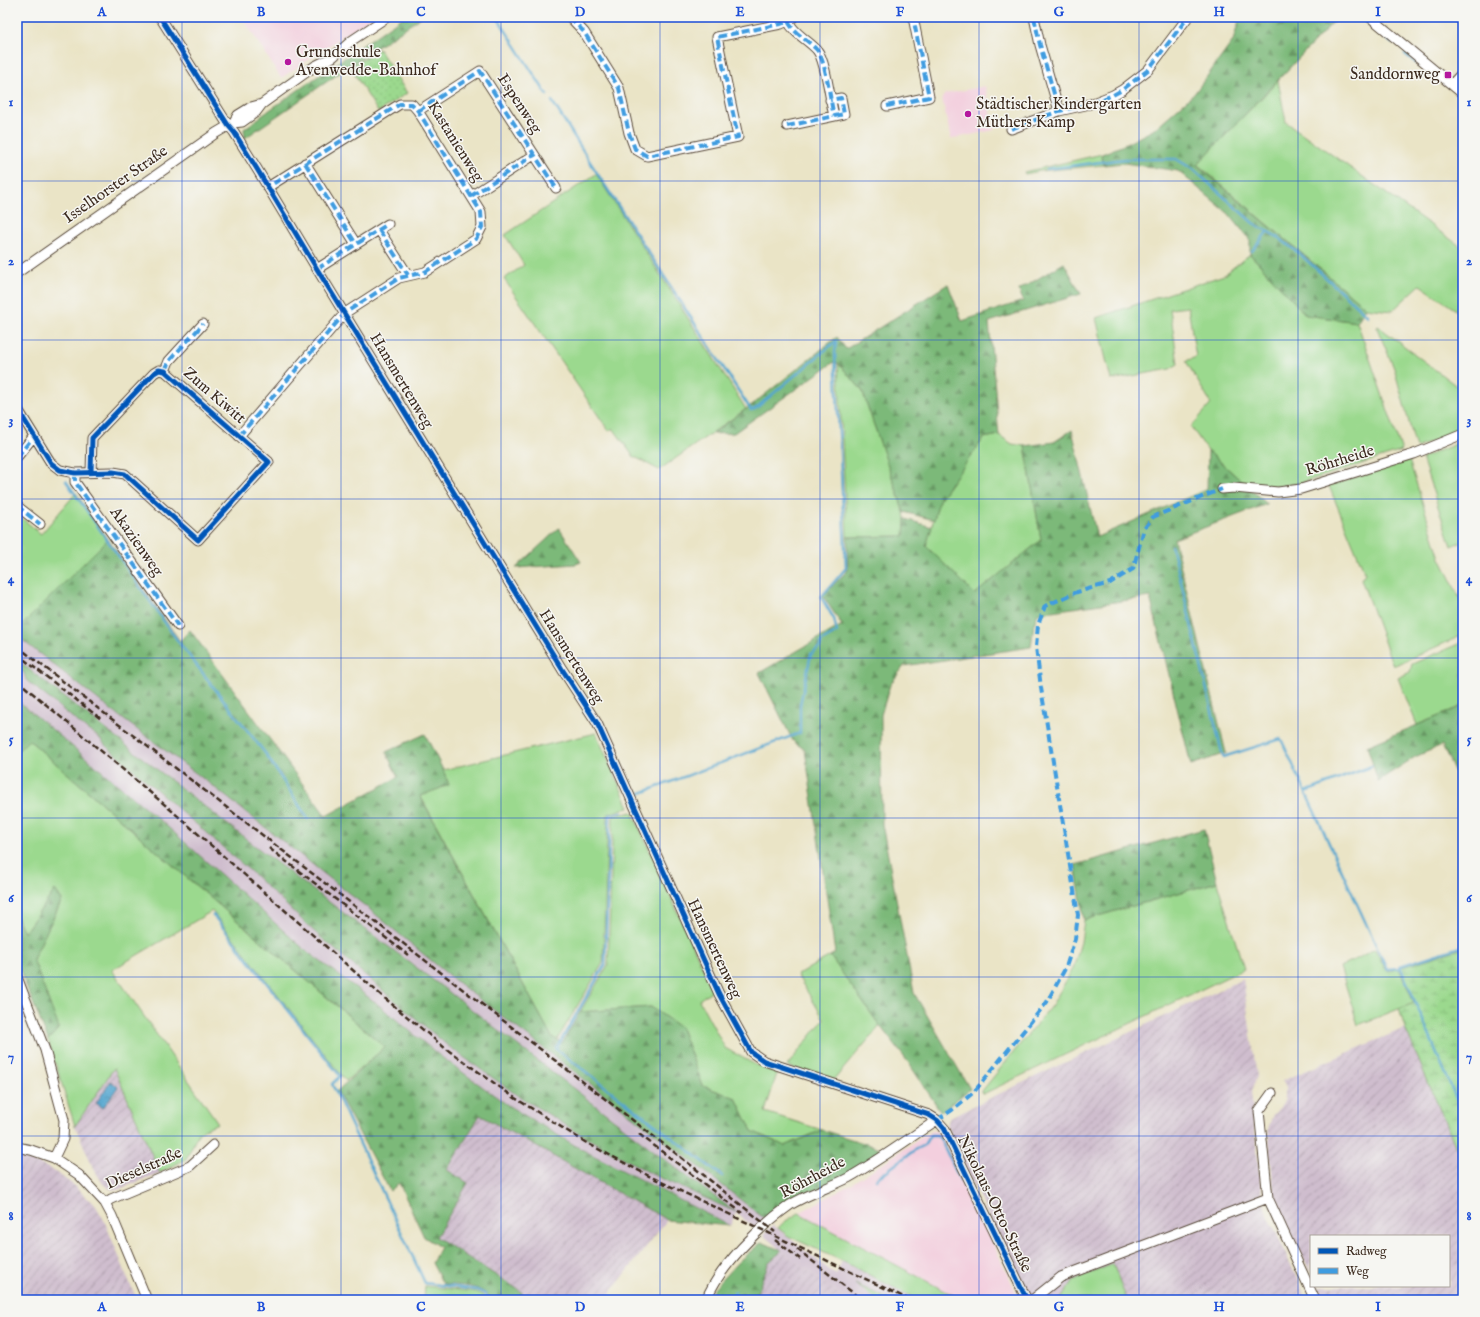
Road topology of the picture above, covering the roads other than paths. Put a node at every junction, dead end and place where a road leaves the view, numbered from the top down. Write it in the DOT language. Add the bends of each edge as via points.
graph roads {
  1 [pos="160,17"];
  2 [pos="387,17"];
  3 [pos="570,17"];
  4 [pos="913,17"];
  5 [pos="1034,17"];
  6 [pos="1188,17"];
  7 [pos="1370,17"];
  8 [pos="791,19"];
  9 [pos="1463,72"];
  10 [pos="1452,84"];
  11 [pos="1463,94"];
  12 [pos="887,106"];
  13 [pos="418,111"];
  14 [pos="1059,111"];
  15 [pos="230,124"];
  16 [pos="787,126"];
  17 [pos="1011,129"];
  18 [pos="534,155"];
  19 [pos="305,163"];
  20 [pos="268,187"];
  21 [pos="556,188"];
  22 [pos="471,196"];
  23 [pos="388,224"];
  24 [pos="379,230"];
  25 [pos="356,244"];
  26 [pos="317,269"];
  27 [pos="17,273"];
  28 [pos="408,275"];
  29 [pos="345,313"];
  30 [pos="203,324"];
  31 [pos="165,371"];
  32 [pos="17,408"];
  33 [pos="1463,434"];
  34 [pos="34,436"];
  35 [pos="240,436"];
  36 [pos="17,457"];
  37 [pos="91,472"];
  38 [pos="75,473"];
  39 [pos="1222,489"];
  40 [pos="17,506"];
  41 [pos="40,524"];
  42 [pos="178,626"];
  43 [pos="17,977"];
  44 [pos="1272,1093"];
  45 [pos="937,1120"];
  46 [pos="213,1145"];
  47 [pos="17,1147"];
  48 [pos="54,1158"];
  49 [pos="1268,1198"];
  50 [pos="105,1203"];
  51 [pos="147,1300"];
  52 [pos="706,1300"];
  53 [pos="1028,1300"];
  54 [pos="1032,1300"];
  55 [pos="1315,1300"];
  1 -- 15 [label="street, Hansmertenweg"];
  2 -- 15 [label="street, Isselhorster Straße" via="330,52 316,66 262,104 251,107"];
  3 -- 8 [label="street" via="584,32 619,88 628,133 635,149 647,156 738,137 717,37"];
  4 -- 12 [label="street" via="929,97"];
  5 -- 14 [label="street"];
  6 -- 14 [label="street" via="1148,70 1130,85 1090,104"];
  7 -- 10 [label="street"];
  8 -- 16 [label="street" via="792,29 817,50 823,62 834,116"];
  9 -- 10 [label="street"];
  10 -- 11 [label="street"];
  13 -- 18 [label="street, Espenweg" via="480,71"];
  13 -- 19 [label="street, Kastanienweg" via="412,104 400,104"];
  13 -- 22 [label="street, Kastanienweg"];
  14 -- 17 [label="street"];
  15 -- 20 [label="street, Hansmertenweg"];
  15 -- 27 [label="street, Isselhorster Straße"];
  18 -- 21 [label="street, Espenweg"];
  18 -- 22 [label="street, Espenweg"];
  19 -- 20 [label="street, Kastanienweg"];
  19 -- 25 [label="street"];
  20 -- 26 [label="street, Hansmertenweg"];
  22 -- 28 [label="street, Kastanienweg" via="481,212 482,220 482,227 476,239 425,272"];
  23 -- 24 [label="street"];
  24 -- 25 [label="street"];
  24 -- 28 [label="street"];
  25 -- 26 [label="street"];
  26 -- 29 [label="street, Hansmertenweg"];
  28 -- 29 [label="street, Kastanienweg" via="399,278"];
  29 -- 35 [label="street, Zum Kiwitt"];
  29 -- 45 [label="street, Hansmertenweg" via="597,723 719,994 751,1052 764,1061 929,1115"];
  30 -- 31 [label="street, Zum Kiwitt" via="168,361"];
  31 -- 35 [label="street, Zum Kiwitt"];
  31 -- 37 [label="street, Zum Kiwitt" via="159,370 154,373 92,438"];
  32 -- 34 [label="street"];
  33 -- 39 [label="street, Röhrheide" via="1414,454 1301,489 1278,492"];
  34 -- 36 [label="street"];
  34 -- 38 [label="street" via="55,466 60,470"];
  35 -- 37 [label="street, Zum Kiwitt" via="269,462 198,540 125,474"];
  37 -- 38 [label="street"];
  38 -- 42 [label="street, Akazienweg" via="75,482"];
  40 -- 41 [label="street"];
  43 -- 48 [label="street" via="45,1050 64,1120 63,1139"];
  44 -- 49 [label="street" via="1259,1111"];
  45 -- 52 [label="street, Röhrheide" via="849,1178 790,1206 752,1237 724,1270 709,1291"];
  45 -- 53 [label="street, Nikolaus-Otto-Straße" via="944,1128"];
  46 -- 50 [label="street, Dieselstraße" via="190,1166"];
  47 -- 48 [label="street, Dieselstraße"];
  48 -- 50 [label="street, Dieselstraße" via="79,1175"];
  49 -- 54 [label="street, Nikolaus-Otto-Straße" via="1061,1277"];
  49 -- 55 [label="street"];
  50 -- 51 [label="street, Dieselstraße"];
}
